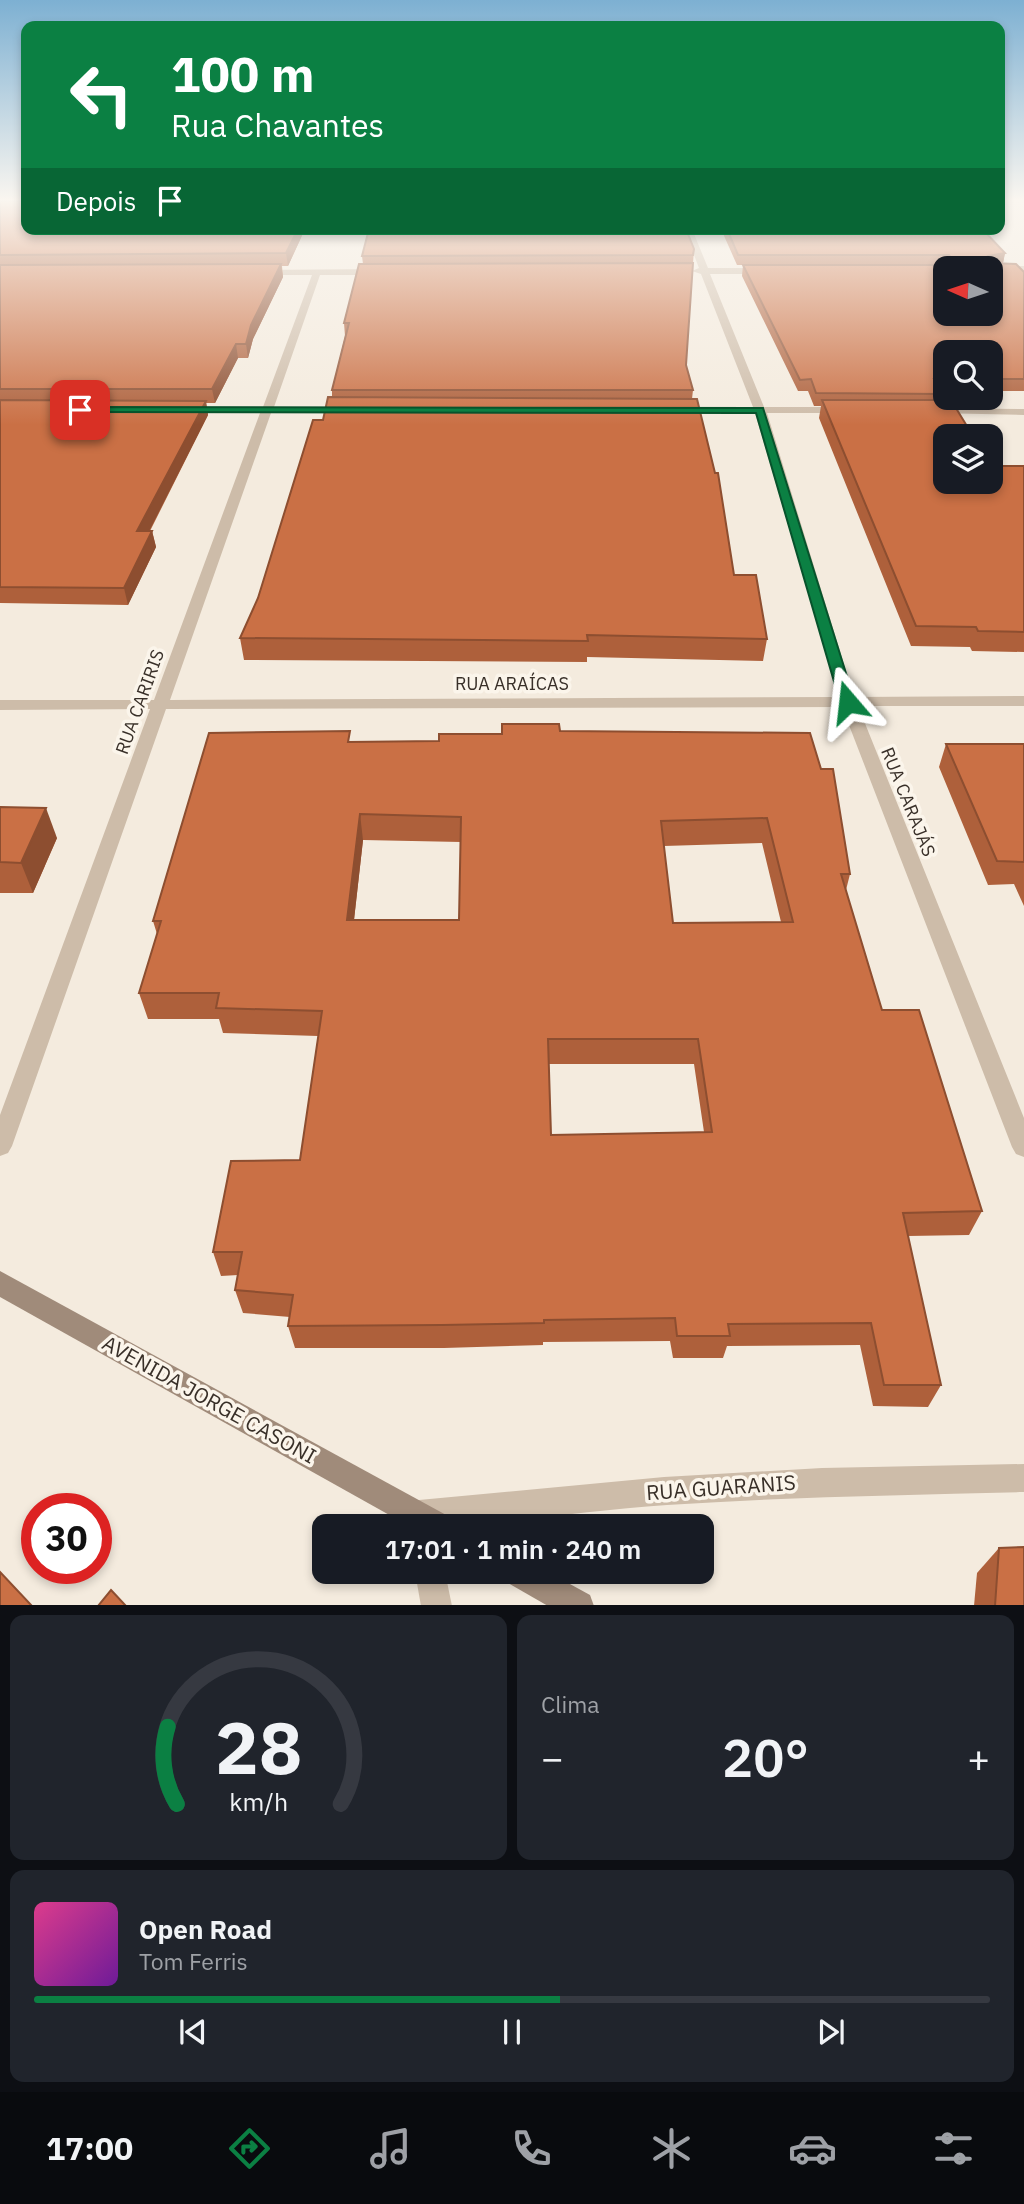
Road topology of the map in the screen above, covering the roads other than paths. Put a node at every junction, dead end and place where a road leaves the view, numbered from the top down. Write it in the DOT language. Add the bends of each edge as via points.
graph roads {
  1 [pos="316,276"];
  2 [pos="700,276"];
  3 [pos="173,410"];
  4 [pos="267,410"];
  5 [pos="363,410"];
  6 [pos="664,410"];
  7 [pos="760,410"];
  8 [pos="857,410"];
  9 [pos="927,411"];
  10 [pos="1024,412"];
  11 [pos="1024,701"];
  12 [pos="848,702"];
  13 [pos="0,705"];
  14 [pos="159,705"];
  15 [pos="0,1146"];
  16 [pos="1024,1147"];
  17 [pos="0,1283"];
  18 [pos="1024,1478"];
  19 [pos="412,1514"];
  20 [pos="487,1514"];
  21 [pos="433,1584"];
  22 [pos="541,1584"];
  23 [pos="437,1605"];
  24 [pos="579,1605"];
  1 -- 4 [label="street, RUA CARIRIS"];
  2 -- 7 [label="street, RUA CARAJÁS"];
  3 -- 4 [label="street"];
  4 -- 5 [label="street"];
  4 -- 14 [label="street, RUA CARIRIS"];
  6 -- 7 [label="street"];
  7 -- 8 [label="street"];
  7 -- 12 [label="street, RUA CARAJÁS"];
  9 -- 10 [label="street"];
  11 -- 12 [label="street, RUA ARAÍCAS"];
  12 -- 14 [label="street, RUA ARAÍCAS"];
  12 -- 16 [label="street, RUA CARAJÁS"];
  13 -- 14 [label="street, RUA ARAÍCAS"];
  14 -- 15 [label="street, RUA CARIRIS"];
  17 -- 19 [label="street, AVENIDA JORGE CASONI"];
  18 -- 20 [label="street, RUA GUARANIS" via="664,1491"];
  21 -- 23 [label="street"];
  22 -- 24 [label="street"];
}
